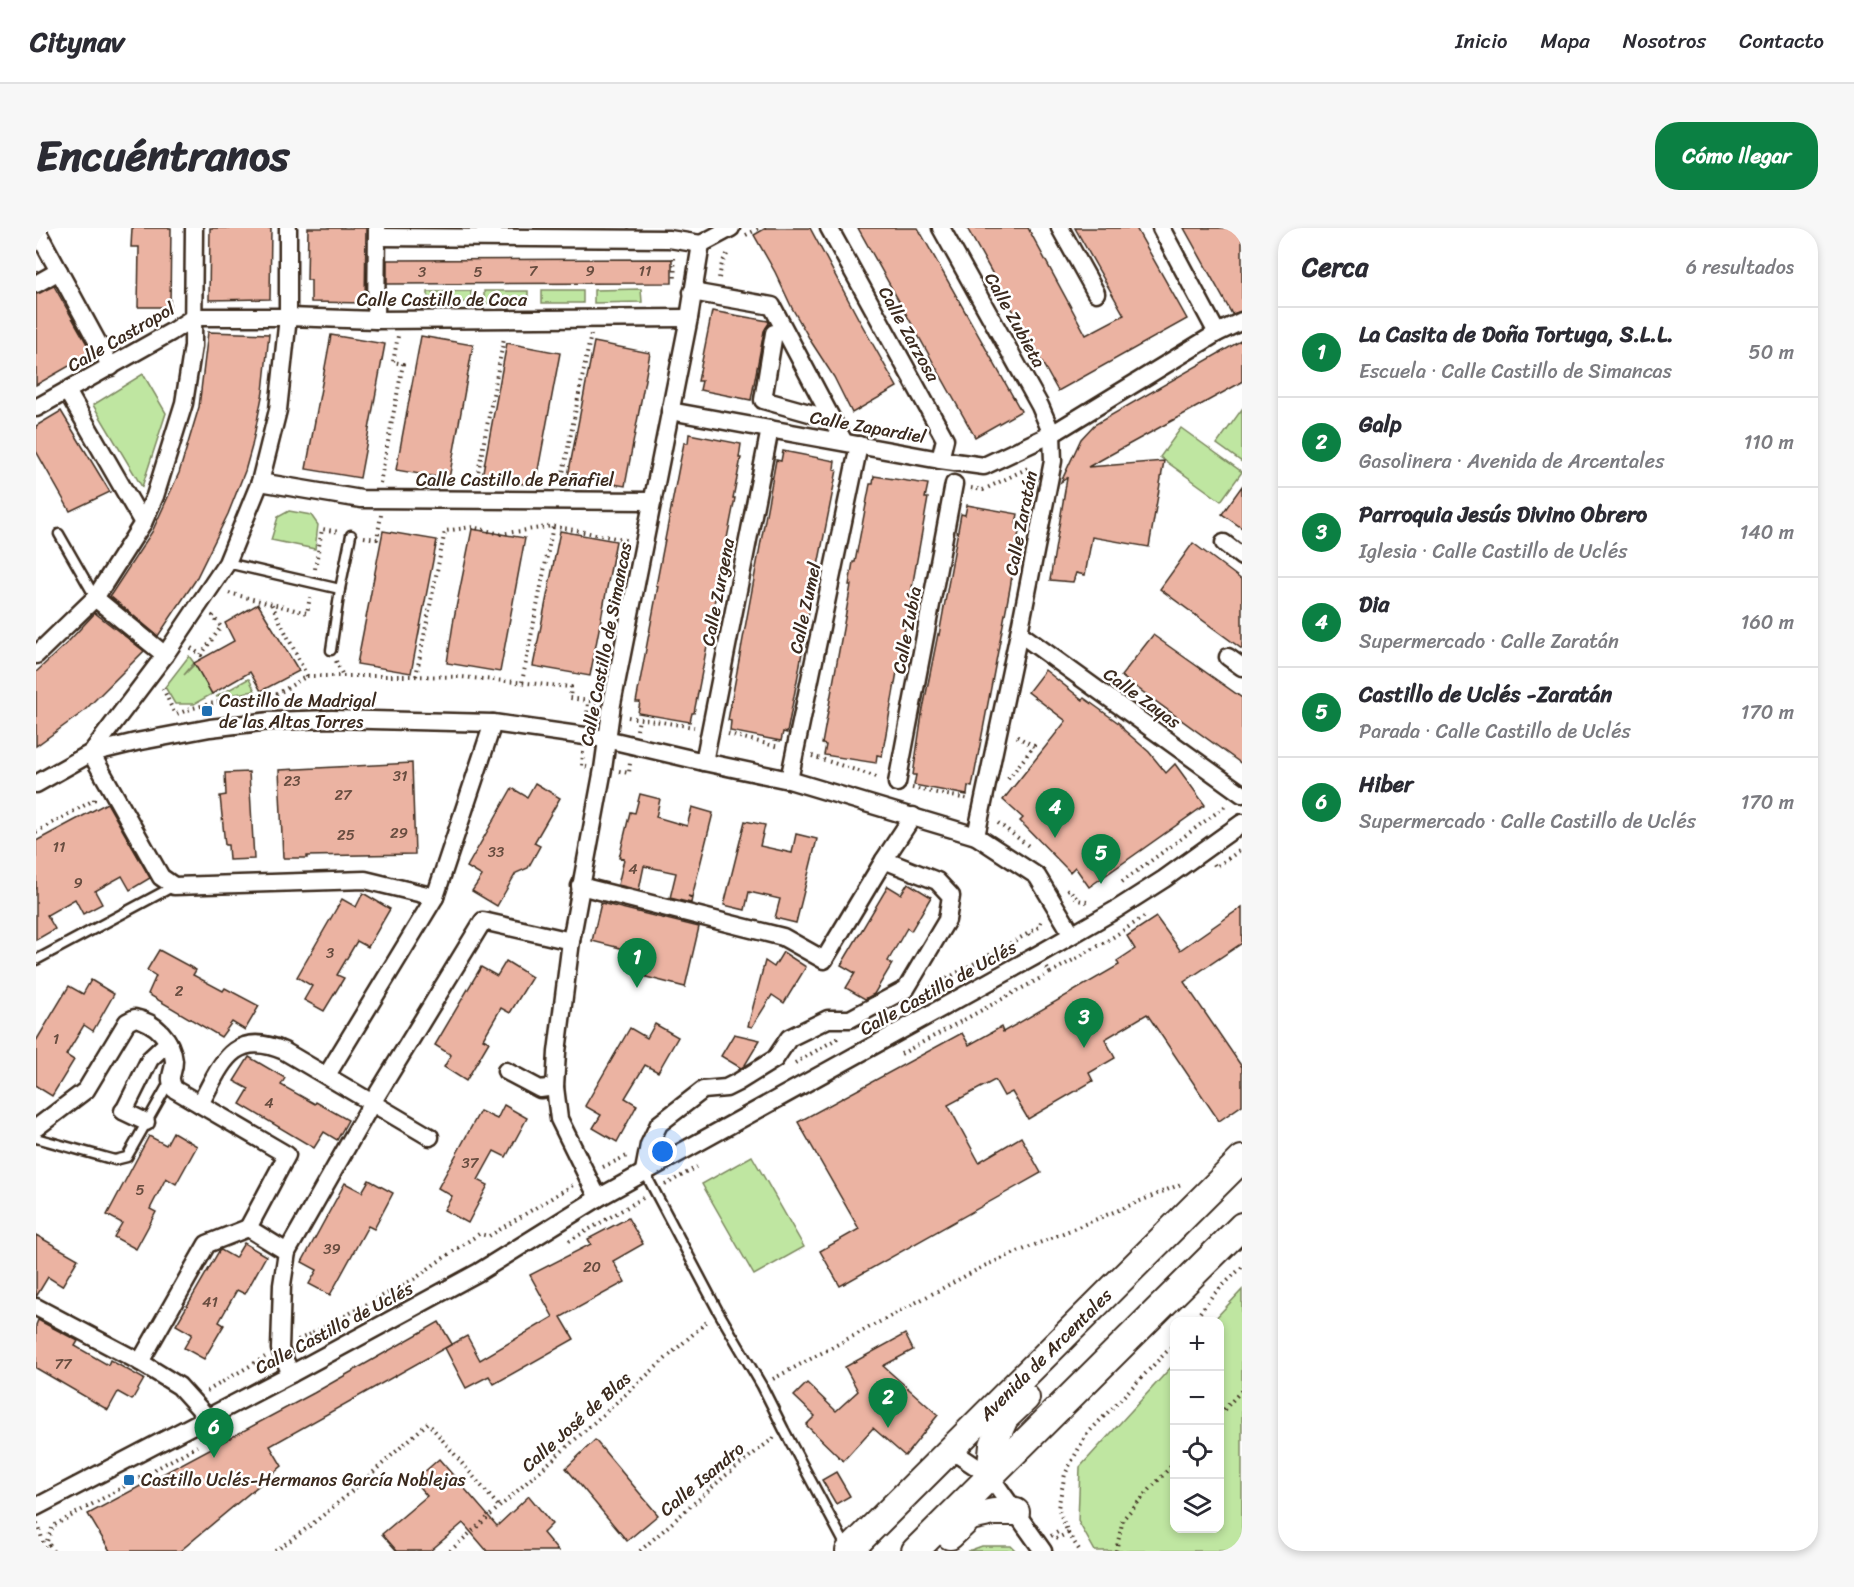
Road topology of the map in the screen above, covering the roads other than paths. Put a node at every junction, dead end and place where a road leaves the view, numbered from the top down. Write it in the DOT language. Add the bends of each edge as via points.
graph roads {
  1 [pos="194,228"];
  2 [pos="288,228"];
  3 [pos="731,228"];
  4 [pos="829,228"];
  5 [pos="941,228"];
  6 [pos="1060,228"];
  7 [pos="1161,228"];
  8 [pos="36,229"];
  9 [pos="377,232"];
  10 [pos="605,233"];
  11 [pos="700,238"];
  12 [pos="59,271"];
  13 [pos="36,284"];
  14 [pos="692,292"];
  15 [pos="1096,293"];
  16 [pos="194,317"];
  17 [pos="288,317"];
  18 [pos="689,318"];
  19 [pos="376,320"];
  20 [pos="1242,321"];
  21 [pos="774,333"];
  22 [pos="1217,333"];
  23 [pos="111,366"];
  24 [pos="68,391"];
  25 [pos="36,408"];
  26 [pos="670,411"];
  27 [pos="813,414"];
  28 [pos="770,429"];
  29 [pos="1052,434"];
  30 [pos="852,444"];
  31 [pos="940,460"];
  32 [pos="260,482"];
  33 [pos="954,484"];
  34 [pos="653,501"];
  35 [pos="143,523"];
  36 [pos="59,534"];
  37 [pos="351,535"];
  38 [pos="1224,543"];
  39 [pos="1242,557"];
  40 [pos="227,563"];
  41 [pos="340,589"];
  42 [pos="95,598"];
  43 [pos="1019,633"];
  44 [pos="331,650"];
  45 [pos="165,654"];
  46 [pos="36,655"];
  47 [pos="1228,657"];
  48 [pos="1242,667"];
  49 [pos="493,723"];
  50 [pos="606,739"];
  51 [pos="91,753"];
  52 [pos="704,762"];
  53 [pos="789,780"];
  54 [pos="897,783"];
  55 [pos="36,784"];
  56 [pos="1241,793"];
  57 [pos="914,816"];
  58 [pos="1242,823"];
  59 [pos="976,836"];
  60 [pos="884,860"];
  61 [pos="174,885"];
  62 [pos="580,886"];
  63 [pos="435,897"];
  64 [pos="1072,934"];
  65 [pos="572,941"];
  66 [pos="36,960"];
  67 [pos="168,1042"];
  68 [pos="506,1071"];
  69 [pos="327,1075"];
  70 [pos="172,1085"];
  71 [pos="555,1087"];
  72 [pos="372,1103"];
  73 [pos="200,1104"];
  74 [pos="146,1122"];
  75 [pos="36,1128"];
  76 [pos="429,1137"];
  77 [pos="36,1138"];
  78 [pos="1242,1159"];
  79 [pos="644,1172"];
  80 [pos="598,1198"];
  81 [pos="1242,1226"];
  82 [pos="248,1228"];
  83 [pos="1156,1245"];
  84 [pos="287,1252"];
  85 [pos="36,1307"];
  86 [pos="140,1362"];
  87 [pos="291,1374"];
  88 [pos="208,1418"];
  89 [pos="951,1450"];
  90 [pos="990,1476"];
  91 [pos="36,1507"];
  92 [pos="1016,1512"];
  93 [pos="1042,1549"];
  94 [pos="849,1551"];
  95 [pos="915,1551"];
  96 [pos="934,1551"];
  1 -- 16 [label="street"];
  2 -- 17 [label="street"];
  3 -- 11 [label="street"];
  4 -- 31 [label="street, Calle Zarzosa" via="945,439"];
  5 -- 29 [label="street, Calle Zubieta"];
  6 -- 15 [label="street"];
  7 -- 22 [label="street"];
  8 -- 12 [label="street"];
  9 -- 10 [label="street"];
  9 -- 19 [label="street"];
  10 -- 11 [label="street"];
  11 -- 14 [label="street, Calle Castillo de Simancas"];
  12 -- 13 [label="street"];
  12 -- 23 [label="street"];
  14 -- 18 [label="street, Calle Castillo de Simancas"];
  14 -- 30 [label="street" via="772,306"];
  16 -- 17 [label="street, Calle Castillo de Coca"];
  16 -- 23 [label="street, Calle Castropol"];
  16 -- 35 [label="street" via="184,403"];
  17 -- 19 [label="street, Calle Castillo de Coca"];
  17 -- 32 [label="street" via="278,410"];
  18 -- 19 [label="street, Calle Castillo de Coca"];
  18 -- 26 [label="street, Calle Castillo de Simancas"];
  20 -- 22 [label="street"];
  21 -- 27 [label="street" via="763,400"];
  22 -- 29 [label="street"];
  23 -- 24 [label="street, Calle Castropol"];
  24 -- 25 [label="street, Calle Castropol"];
  24 -- 35 [label="street"];
  26 -- 28 [label="street, Calle Zapardiel"];
  26 -- 34 [label="street, Calle Castillo de Simancas"];
  28 -- 30 [label="street, Calle Zapardiel"];
  28 -- 52 [label="street, Calle Zurgena"];
  29 -- 31 [label="street, Calle Zapardiel" via="984,466"];
  29 -- 43 [label="street, Calle Zaratán" via="1053,462"];
  30 -- 31 [label="street, Calle Zapardiel"];
  30 -- 53 [label="street, Calle Zumel"];
  32 -- 34 [label="street, Calle Castillo de Peñafiel" via="362,499"];
  32 -- 40 [label="street"];
  33 -- 54 [label="street, Calle Zubía"];
  34 -- 50 [label="street, Calle Castillo de Simancas"];
  35 -- 42 [label="street"];
  36 -- 42 [label="lane"];
  37 -- 41 [label="lane"];
  38 -- 39 [label="street"];
  40 -- 41 [label="lane"];
  40 -- 45 [label="street"];
  41 -- 44 [label="lane"];
  42 -- 45 [label="street"];
  42 -- 46 [label="street"];
  43 -- 56 [label="street, Calle Zayas"];
  43 -- 59 [label="street, Calle Zaratán"];
  45 -- 51 [label="street"];
  47 -- 48 [label="street"];
  49 -- 50 [label="street"];
  49 -- 51 [label="street" via="270,721 200,730"];
  49 -- 63 [label="street"];
  50 -- 52 [label="street"];
  50 -- 62 [label="street, Calle Castillo de Simancas"];
  51 -- 55 [label="street"];
  51 -- 61 [label="street" via="161,877"];
  52 -- 53 [label="street"];
  53 -- 57 [label="street"];
  57 -- 59 [label="street"];
  57 -- 60 [label="street"];
  58 -- 64 [label="street, Calle Castillo de Uclés" via="1164,879"];
  59 -- 64 [label="street" via="1037,876"];
  60 -- 62 [label="street" via="824,960 783,937"];
  60 -- 79 [label="street, Calle Castillo de Uclés" via="938,881 951,896 947,920 906,989 850,1019 828,1019 789,1038 775,1059 726,1088 703,1090 659,1124 649,1145"];
  61 -- 63 [label="street" via="365,880"];
  61 -- 66 [label="lane"];
  62 -- 65 [label="street, Calle Castillo de Simancas"];
  63 -- 69 [label="street"];
  64 -- 79 [label="street, Calle Castillo de Uclés"];
  65 -- 71 [label="street, Calle Castillo de Simancas"];
  65 -- 72 [label="street" via="483,921"];
  67 -- 70 [label="street" via="174,1061"];
  67 -- 74 [label="street" via="150,1059 123,1111"];
  67 -- 75 [label="street" via="145,1020 135,1018 127,1022 86,1090"];
  68 -- 71 [label="street" via="540,1089"];
  69 -- 72 [label="street"];
  69 -- 73 [label="street" via="272,1045 256,1043 237,1048 226,1058"];
  70 -- 73 [label="street"];
  70 -- 74 [label="lane"];
  71 -- 80 [label="street, Calle Castillo de Simancas" via="559,1119"];
  72 -- 76 [label="street"];
  72 -- 84 [label="street"];
  73 -- 82 [label="street" via="287,1155"];
  74 -- 77 [label="lane" via="127,1157 115,1160"];
  78 -- 83 [label="main road, Avenida de Arcentales"];
  79 -- 80 [label="street, Calle Castillo de Uclés"];
  79 -- 94 [label="lane"];
  80 -- 87 [label="street, Calle Castillo de Uclés" via="479,1272"];
  81 -- 90 [label="main road"];
  82 -- 84 [label="street"];
  82 -- 86 [label="street" via="207,1244"];
  83 -- 89 [label="main road, Avenida de Arcentales"];
  83 -- 90 [label="main road" via="1143,1275 1111,1313 1005,1418 993,1444"];
  84 -- 87 [label="street" via="280,1348"];
  85 -- 86 [label="street"];
  86 -- 88 [label="street" via="179,1386"];
  87 -- 88 [label="street, Calle Castillo de Uclés"];
  88 -- 91 [label="street, Calle Castillo de Uclés"];
  89 -- 90 [label="street"];
  89 -- 94 [label="main road, Avenida de Arcentales"];
  90 -- 92 [label="street"];
  90 -- 95 [label="main road"];
  92 -- 93 [label="street"];
  92 -- 96 [label="main road" via="970,1517"];
}
